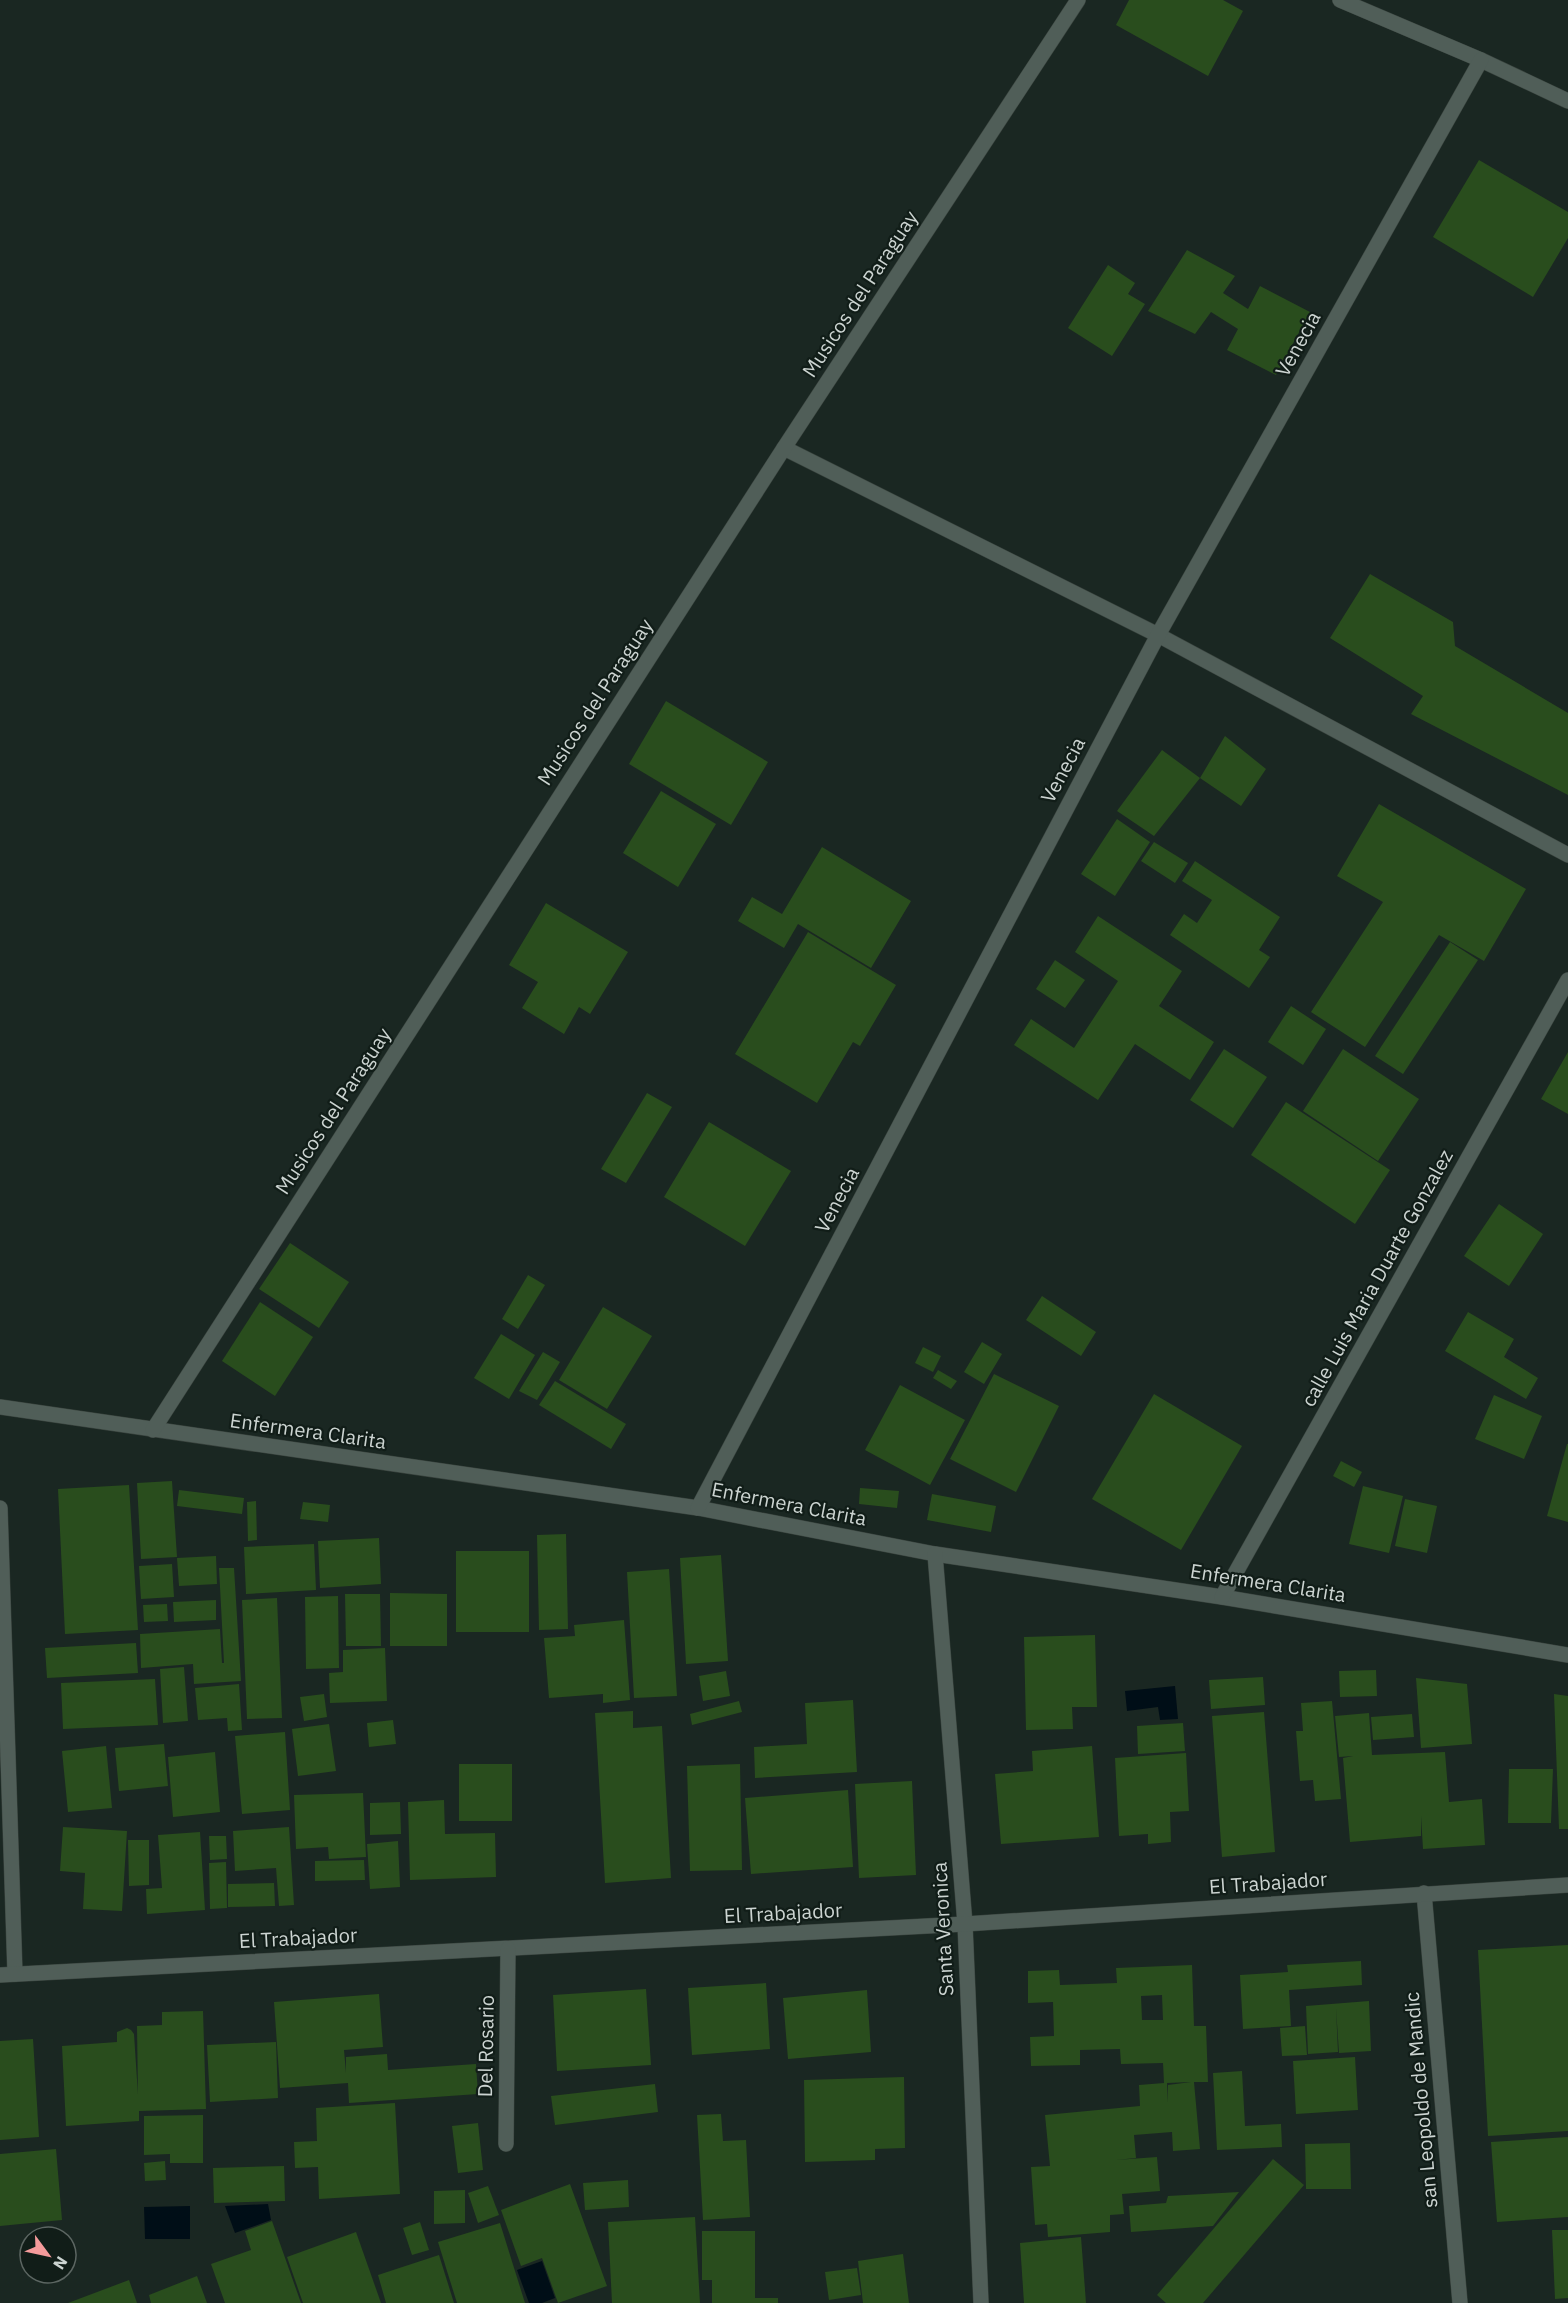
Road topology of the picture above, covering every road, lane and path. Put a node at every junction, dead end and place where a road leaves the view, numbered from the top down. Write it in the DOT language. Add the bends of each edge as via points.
graph roads {
  1 [pos="1078,0"];
  2 [pos="1340,0"];
  3 [pos="1481,60"];
  4 [pos="1568,82"];
  5 [pos="1562,98"];
  6 [pos="784,448"];
  7 [pos="1158,635"];
  8 [pos="1568,855"];
  9 [pos="1568,980"];
  10 [pos="0,1407"];
  11 [pos="153,1430"];
  12 [pos="0,1508"];
  13 [pos="698,1508"];
  14 [pos="935,1554"];
  15 [pos="1222,1597"];
  16 [pos="1568,1655"];
  17 [pos="1568,1885"];
  18 [pos="1424,1893"];
  19 [pos="966,1924"];
  20 [pos="508,1948"];
  21 [pos="7,1974"];
  22 [pos="506,2144"];
  23 [pos="981,2303"];
  24 [pos="1460,2303"];
  1 -- 6 [label="street, Musicos del Paraguay"];
  2 -- 3 [label="street"];
  3 -- 5 [label="street"];
  3 -- 7 [label="street, Venecia"];
  4 -- 5 [label="street"];
  6 -- 7 [label="street"];
  6 -- 11 [label="street, Musicos del Paraguay"];
  7 -- 8 [label="street"];
  7 -- 13 [label="street, Venecia"];
  9 -- 15 [label="street, calle Luis Maria Duarte Gonzalez"];
  10 -- 11 [label="street, Enfermera Clarita"];
  11 -- 13 [label="street, Enfermera Clarita"];
  12 -- 21 [label="street"];
  13 -- 14 [label="street, Enfermera Clarita"];
  14 -- 15 [label="street, Enfermera Clarita"];
  14 -- 19 [label="street, Santa Veronica"];
  15 -- 16 [label="street, Enfermera Clarita"];
  17 -- 18 [label="street, El Trabajador"];
  18 -- 19 [label="street, El Trabajador"];
  18 -- 24 [label="street, san Leopoldo de Mandic"];
  19 -- 20 [label="street, El Trabajador"];
  19 -- 23 [label="street, Santa Veronica"];
  20 -- 21 [label="street, El Trabajador"];
  20 -- 22 [label="street, Del Rosario"];
}
